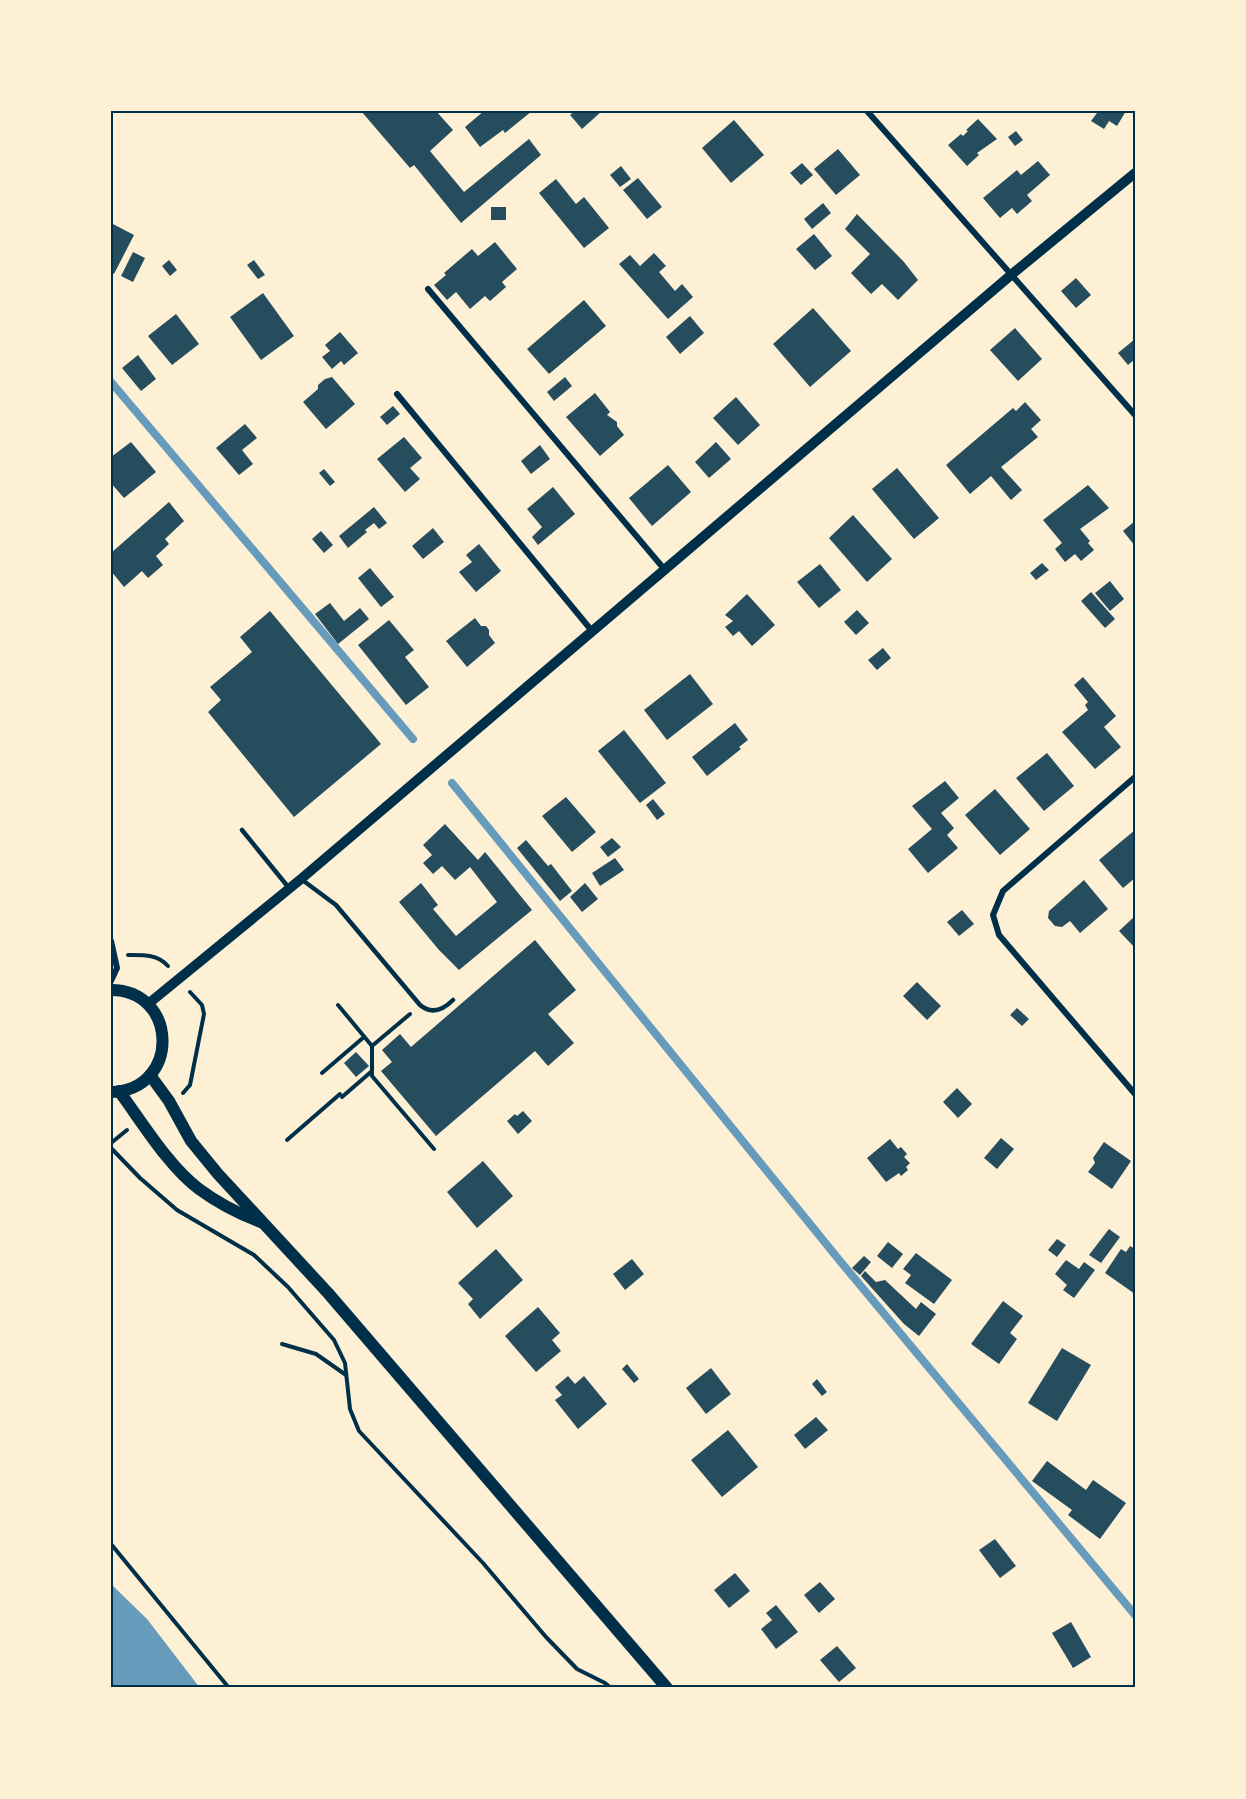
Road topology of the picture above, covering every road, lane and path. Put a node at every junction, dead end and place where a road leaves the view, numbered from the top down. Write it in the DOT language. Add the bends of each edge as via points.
graph roads {
  1 [pos="867,111"];
  2 [pos="1135,174"];
  3 [pos="1011,275"];
  4 [pos="428,289"];
  5 [pos="398,394"];
  6 [pos="1135,415"];
  7 [pos="665,570"];
  8 [pos="592,631"];
  9 [pos="1135,777"];
  10 [pos="242,830"];
  11 [pos="301,879"];
  12 [pos="289,888"];
  13 [pos="111,941"];
  14 [pos="111,981"];
  15 [pos="111,990"];
  16 [pos="453,1000"];
  17 [pos="148,1004"];
  18 [pos="338,1005"];
  19 [pos="420,1005"];
  20 [pos="364,1037"];
  21 [pos="372,1046"];
  22 [pos="372,1070"];
  23 [pos="322,1073"];
  24 [pos="150,1075"];
  25 [pos="115,1092"];
  26 [pos="1135,1094"];
  27 [pos="287,1140"];
  28 [pos="111,1148"];
  29 [pos="434,1149"];
  30 [pos="265,1224"];
  31 [pos="282,1344"];
  32 [pos="346,1375"];
  33 [pos="111,1544"];
  34 [pos="229,1688"];
  35 [pos="611,1688"];
  36 [pos="667,1688"];
  1 -- 3 [label="street"];
  2 -- 3 [label="street"];
  3 -- 6 [label="street"];
  3 -- 7 [label="street"];
  4 -- 7 [label="street"];
  5 -- 8 [label="street"];
  7 -- 8 [label="street"];
  8 -- 11 [label="street"];
  9 -- 26 [label="street" via="1003,891 993,915 999,935"];
  10 -- 12 [label="lane"];
  11 -- 12 [label="street"];
  11 -- 19 [label="lane" via="336,905"];
  12 -- 17 [label="street"];
  13 -- 14 [label="street" via="117,968"];
  15 -- 17 [label="main road" via="129,993"];
  16 -- 19 [label="lane" via="437,1011"];
  17 -- 24 [label="main road" via="161,1026 163,1039 158,1064"];
  18 -- 20 [label="path"];
  19 -- 21 [label="path"];
  20 -- 21 [label="path"];
  20 -- 23 [label="path"];
  21 -- 22 [label="path"];
  22 -- 27 [label="path"];
  22 -- 29 [label="path" via="372,1076"];
  24 -- 25 [label="main road" via="136,1086"];
  24 -- 30 [label="main road" via="191,1141"];
  25 -- 30 [label="main road" via="177,1169 198,1188"];
  28 -- 32 [label="path" via="177,1210 254,1256 288,1287 334,1340"];
  30 -- 36 [label="main road"];
  31 -- 32 [label="path" via="316,1354"];
  32 -- 35 [label="path" via="350,1409 359,1431 483,1563 546,1637 577,1668"];
  33 -- 34 [label="path"];
}
